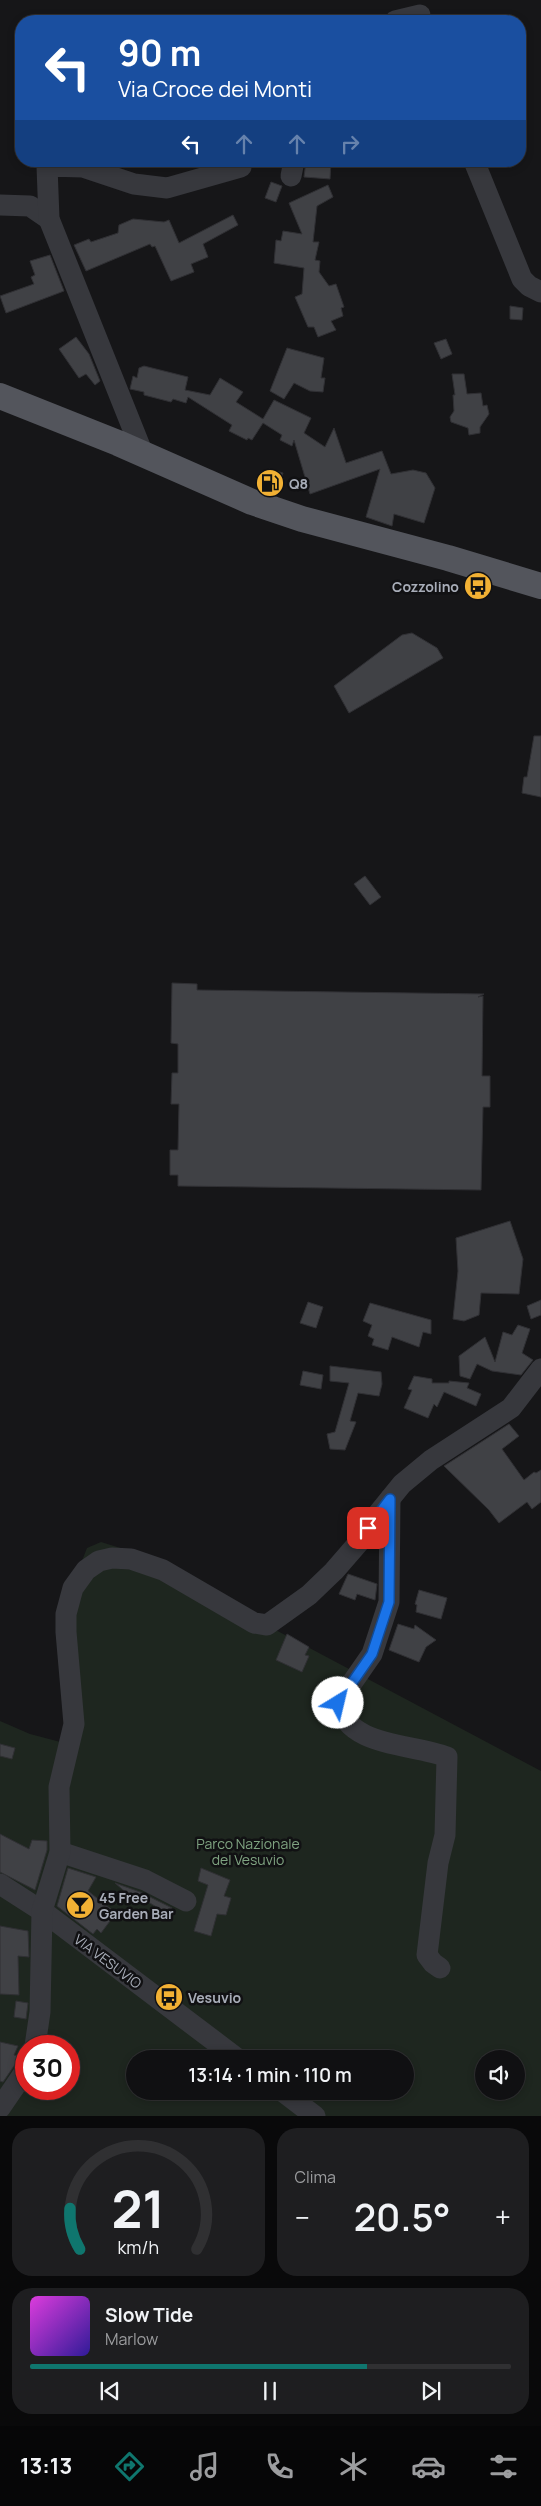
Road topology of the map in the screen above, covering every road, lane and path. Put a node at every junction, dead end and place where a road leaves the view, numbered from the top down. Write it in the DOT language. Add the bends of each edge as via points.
graph roads {
  1 [pos="47,167"];
  2 [pos="83,167"];
  3 [pos="241,167"];
  4 [pos="476,167"];
  5 [pos="0,205"];
  6 [pos="48,219"];
  7 [pos="541,292"];
  8 [pos="0,396"];
  9 [pos="143,454"];
  10 [pos="541,586"];
  11 [pos="541,1369"];
  12 [pos="390,1499"];
  13 [pos="60,1852"];
  14 [pos="0,1884"];
  15 [pos="186,1901"];
  16 [pos="42,1911"];
  17 [pos="440,1968"];
  18 [pos="37,2035"];
  19 [pos="226,2050"];
  20 [pos="15,2086"];
  21 [pos="294,2100"];
  22 [pos="0,2108"];
  23 [pos="315,2116"];
  1 -- 6 [label="street"];
  2 -- 3 [label="street" via="134,184 167,188"];
  4 -- 7 [label="street" via="522,279"];
  5 -- 6 [label="street" via="30,206"];
  6 -- 9 [label="street"];
  8 -- 9 [label="main road"];
  9 -- 10 [label="main road" via="252,502 302,519"];
  11 -- 12 [label="street" via="511,1408 431,1460 402,1484"];
  12 -- 13 [label="street" via="334,1571 309,1595 267,1625 254,1623 146,1563 112,1558 86,1570 73,1588 66,1614 74,1724 59,1787"];
  12 -- 17 [label="street" via="389,1602 372,1654 338,1703 346,1722 360,1733 447,1757 445,1835 438,1863 427,1955"];
  13 -- 15 [label="street" via="145,1880"];
  13 -- 16 [label="street"];
  14 -- 16 [label="street, VIA VESUVIO"];
  16 -- 18 [label="street"];
  16 -- 19 [label="street, VIA VESUVIO"];
  20 -- 22 [label="street"];
  21 -- 23 [label="street"];
}
